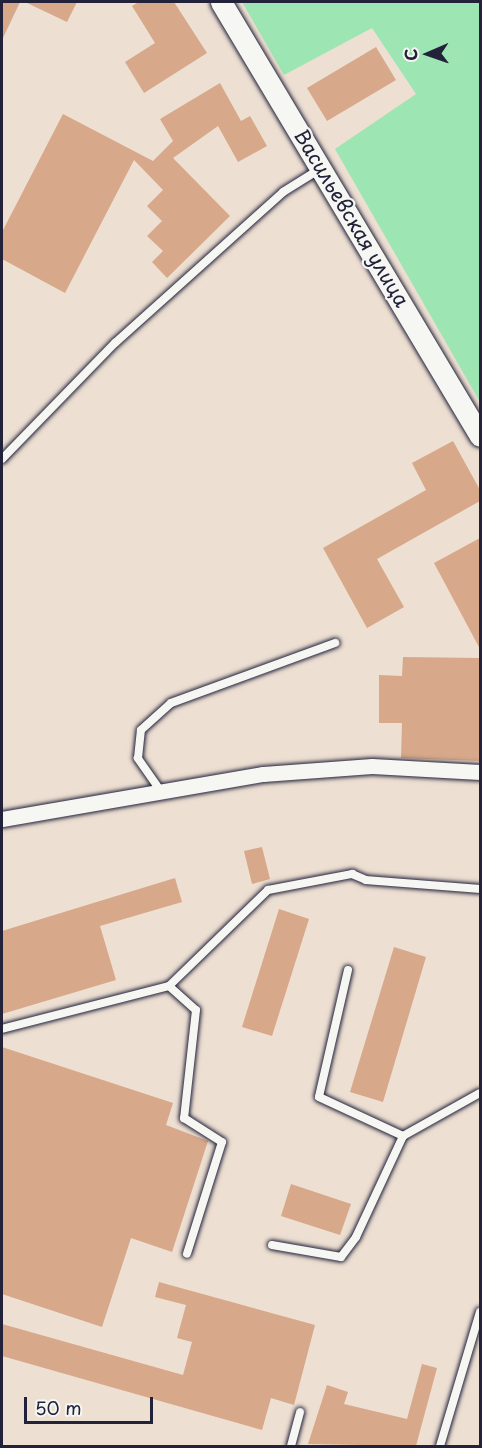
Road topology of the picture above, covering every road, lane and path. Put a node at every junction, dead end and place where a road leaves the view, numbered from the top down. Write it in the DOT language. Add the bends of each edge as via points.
graph roads {
  1 [pos="221,2"];
  2 [pos="324,167"];
  3 [pos="480,436"];
  4 [pos="2,459"];
  5 [pos="335,643"];
  6 [pos="480,772"];
  7 [pos="160,790"];
  8 [pos="2,819"];
  9 [pos="480,889"];
  10 [pos="348,970"];
  11 [pos="169,986"];
  12 [pos="2,1029"];
  13 [pos="480,1093"];
  14 [pos="403,1136"];
  15 [pos="272,1245"];
  16 [pos="187,1254"];
  17 [pos="480,1312"];
  18 [pos="300,1412"];
  19 [pos="291,1446"];
  20 [pos="441,1446"];
  1 -- 2 [label="street, Васильевская улица"];
  2 -- 3 [label="street, Васильевская улица"];
  2 -- 4 [label="lane" via="283,192 115,343"];
  5 -- 7 [label="lane" via="171,703 141,730 138,758"];
  6 -- 7 [label="street" via="372,766 263,774"];
  7 -- 8 [label="street"];
  9 -- 11 [label="lane" via="366,880 352,874 268,890"];
  10 -- 14 [label="lane" via="319,1097"];
  11 -- 12 [label="lane"];
  11 -- 16 [label="lane" via="196,1010 184,1118 222,1142"];
  13 -- 14 [label="lane"];
  14 -- 15 [label="lane" via="356,1237 341,1257"];
  17 -- 20 [label="lane"];
  18 -- 19 [label="lane"];
}
